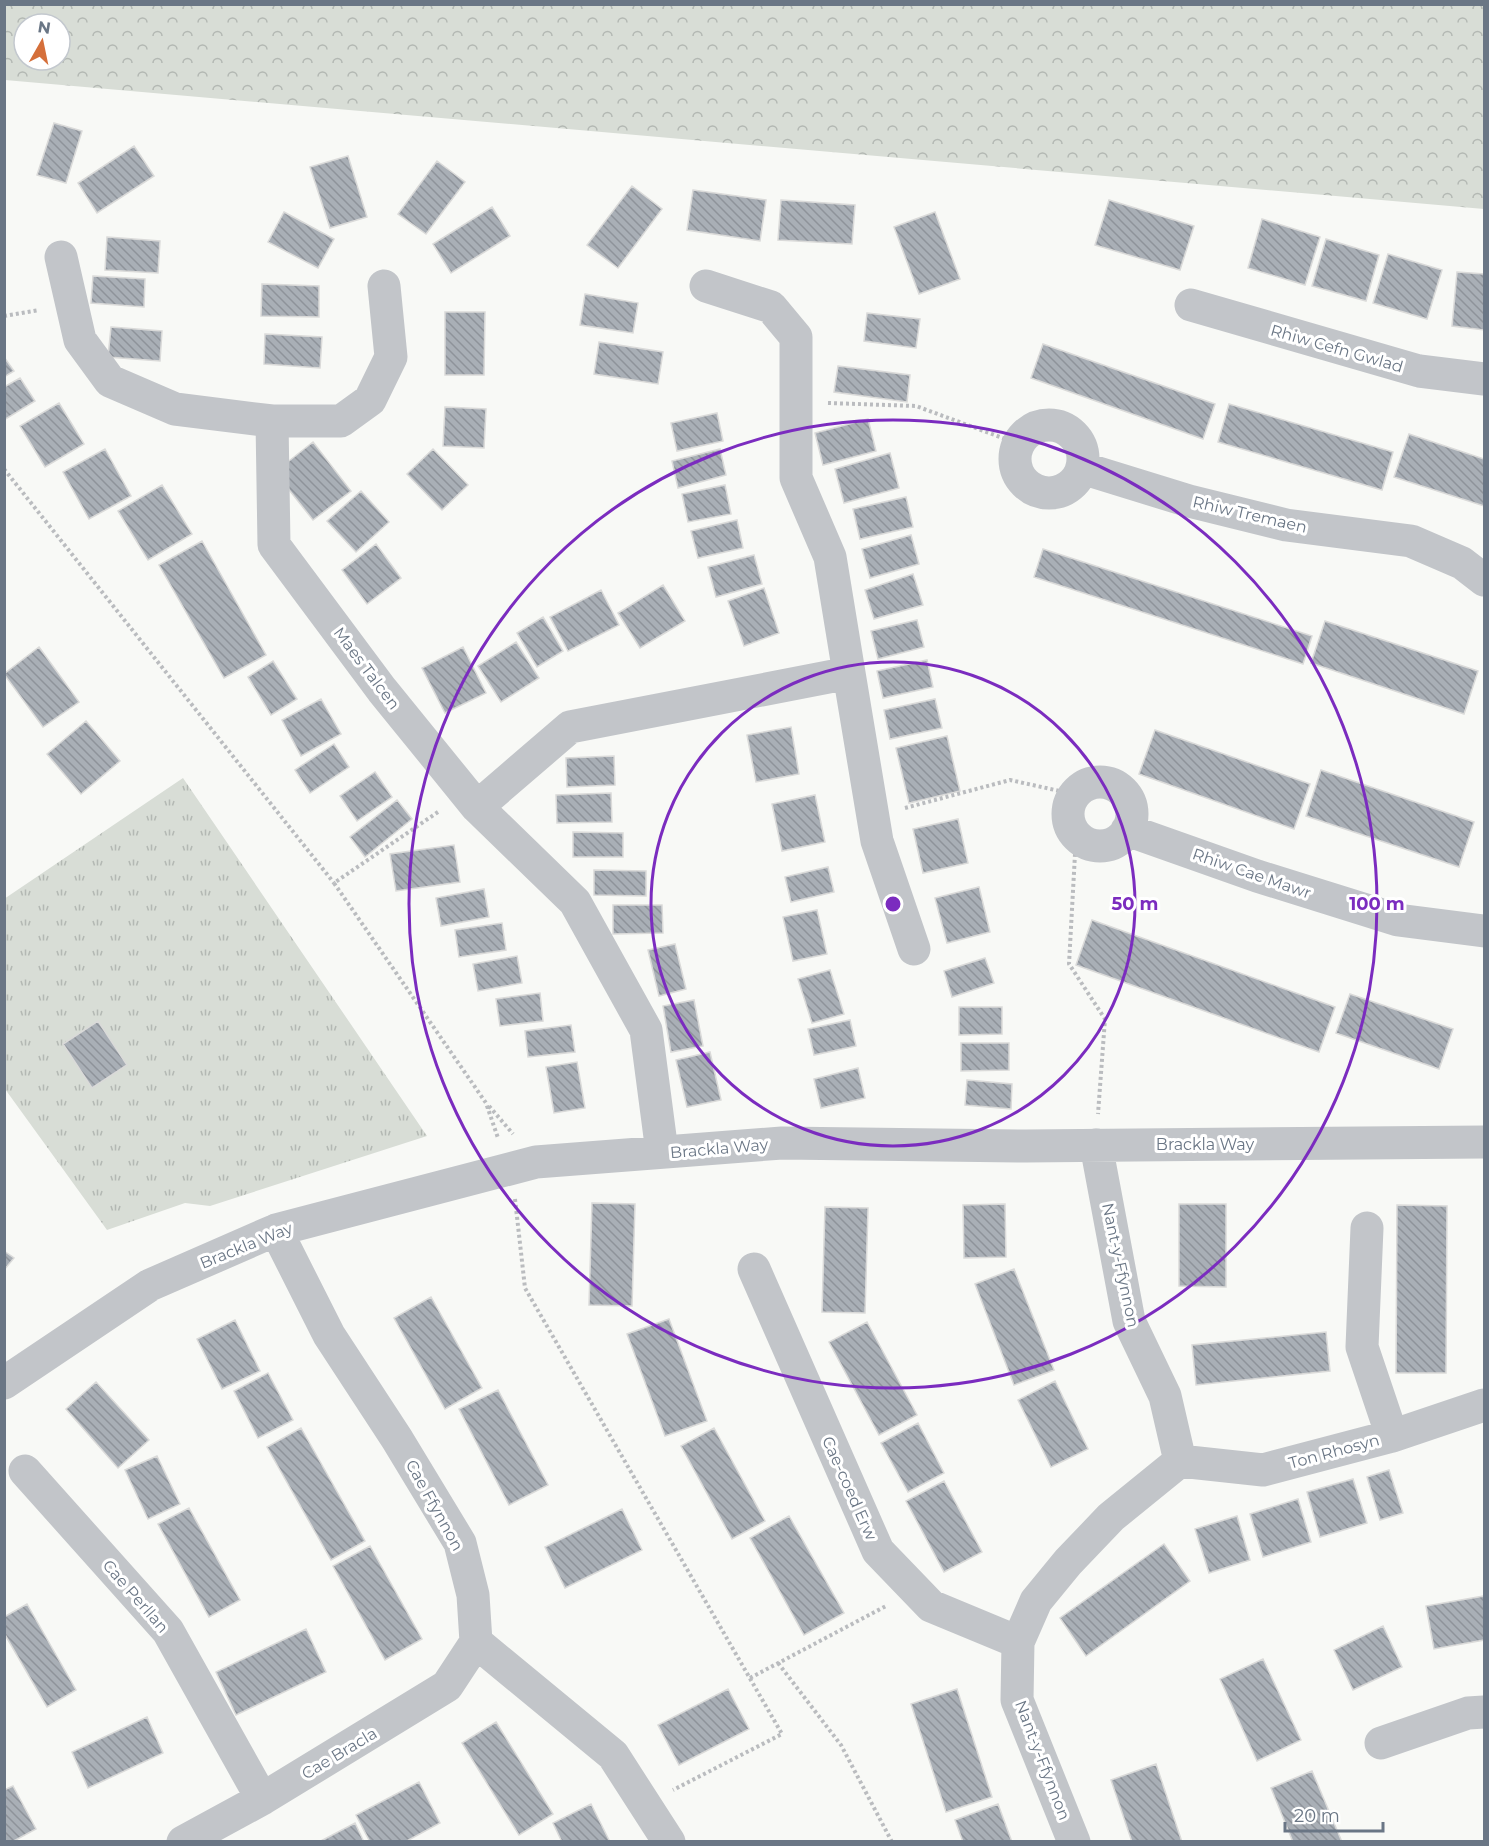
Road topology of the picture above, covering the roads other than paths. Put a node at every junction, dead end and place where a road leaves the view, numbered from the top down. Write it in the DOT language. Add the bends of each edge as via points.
graph roads {
  1 [pos="60,257"];
  2 [pos="384,286"];
  3 [pos="706,286"];
  4 [pos="1191,305"];
  5 [pos="1485,379"];
  6 [pos="272,421"];
  7 [pos="1082,468"];
  8 [pos="1485,580"];
  9 [pos="849,673"];
  10 [pos="471,800"];
  11 [pos="1128,830"];
  12 [pos="1485,931"];
  13 [pos="914,949"];
  14 [pos="1485,1142"];
  15 [pos="1096,1145"];
  16 [pos="662,1152"];
  17 [pos="1366,1228"];
  18 [pos="276,1230"];
  19 [pos="754,1269"];
  20 [pos="4,1383"];
  21 [pos="1485,1405"];
  22 [pos="1392,1436"];
  23 [pos="1180,1461"];
  24 [pos="25,1471"];
  25 [pos="476,1642"];
  26 [pos="1018,1642"];
  27 [pos="1485,1712"];
  28 [pos="1381,1743"];
  29 [pos="261,1799"];
  30 [pos="183,1842"];
  31 [pos="669,1842"];
  32 [pos="1074,1842"];
  1 -- 6 [label="street" via="80,340 110,381 175,410"];
  2 -- 6 [label="street" via="391,357 370,400 341,421"];
  3 -- 9 [label="street" via="771,307 796,337 796,478 831,557"];
  4 -- 5 [label="street, Rhiw Cefn Gwlad" via="1419,372"];
  6 -- 10 [label="street, Maes Talcen" via="274,545 382,690"];
  7 -- 7 [label="street" via="1083,456 1077,440 1058,427 1034,429 1019,444 1016,467 1028,486 1039,492 1051,494 1069,487"];
  7 -- 8 [label="street, Rhiw Tremaen" via="1286,525 1411,541 1462,563"];
  9 -- 10 [label="street" via="570,727"];
  9 -- 13 [label="street" via="877,841"];
  10 -- 16 [label="street, Maes Talcen" via="575,902 646,1030"];
  11 -- 11 [label="street" via="1131,803 1120,788 1098,781 1073,794 1067,816 1076,836 1085,843 1104,846"];
  11 -- 12 [label="street, Rhiw Cae Mawr" via="1398,920"];
  14 -- 15 [label="street, Brackla Way"];
  15 -- 16 [label="street, Brackla Way" via="782,1143"];
  15 -- 23 [label="street, Nant-y-Ffynnon" via="1129,1321 1165,1396"];
  16 -- 18 [label="street, Brackla Way" via="536,1162"];
  17 -- 22 [label="street" via="1362,1347"];
  18 -- 20 [label="street, Brackla Way" via="150,1286"];
  18 -- 25 [label="street, Cae Ffynnon" via="329,1335 460,1543 473,1594"];
  19 -- 26 [label="street, Cae-coed Erw" via="878,1551 931,1606"];
  21 -- 22 [label="street, Ton Rhosyn"];
  22 -- 23 [label="street, Ton Rhosyn" via="1263,1470"];
  23 -- 26 [label="street, Nant-y-Ffynnon" via="1111,1517 1068,1562 1036,1601"];
  24 -- 29 [label="street, Cae Perllan" via="168,1631"];
  25 -- 29 [label="street, Cae Bracla" via="447,1686"];
  25 -- 31 [label="street" via="614,1755"];
  26 -- 32 [label="street, Nant-y-Ffynnon" via="1017,1700"];
  27 -- 28 [label="street" via="1468,1713"];
  29 -- 30 [label="street, Cae Bracla"];
}
